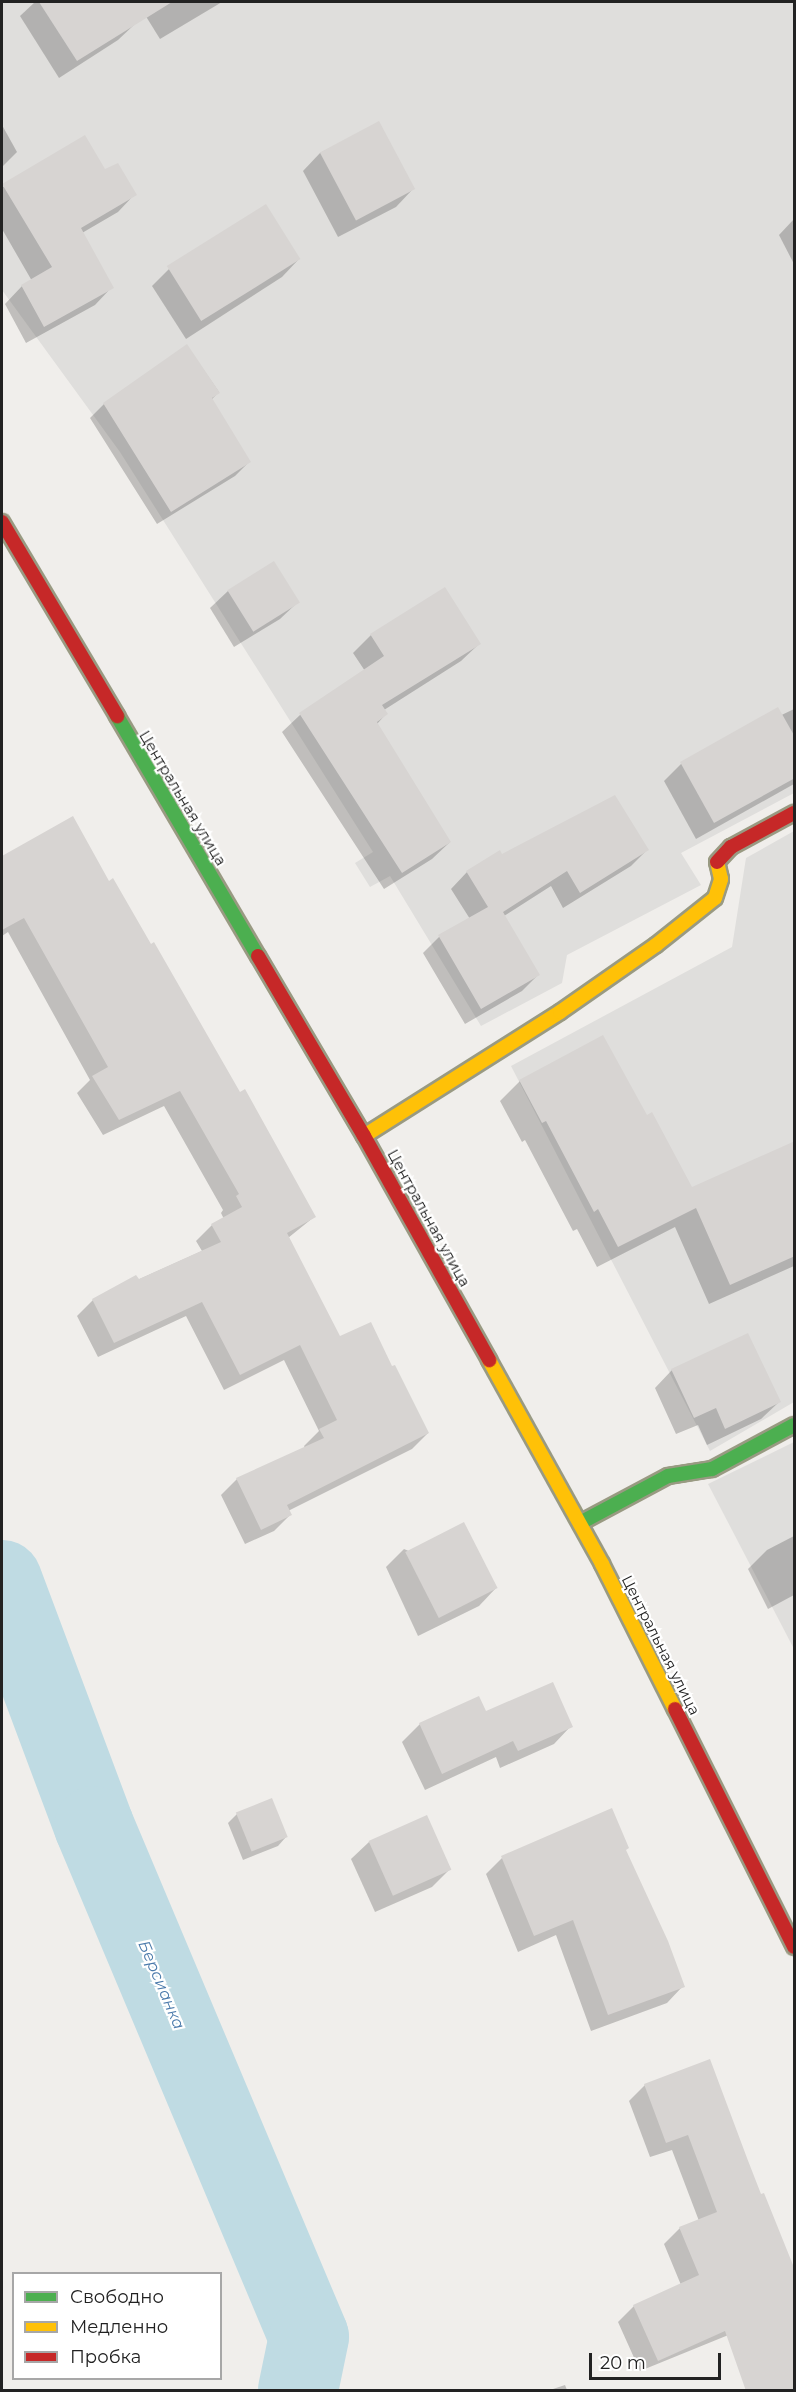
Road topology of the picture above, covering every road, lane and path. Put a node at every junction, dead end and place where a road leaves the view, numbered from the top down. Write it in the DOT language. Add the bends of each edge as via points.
graph roads {
  1 [pos="2,522"];
  2 [pos="795,813"];
  3 [pos="363,1136"];
  4 [pos="795,1425"];
  5 [pos="580,1523"];
  6 [pos="795,1947"];
  1 -- 3 [label="street, Центральная улица"];
  2 -- 3 [label="street" via="731,847 717,861 722,879 715,898 656,945 560,1012"];
  3 -- 5 [label="street, Центральная улица"];
  4 -- 5 [label="street" via="712,1469 668,1476"];
  5 -- 6 [label="street, Центральная улица"];
}
